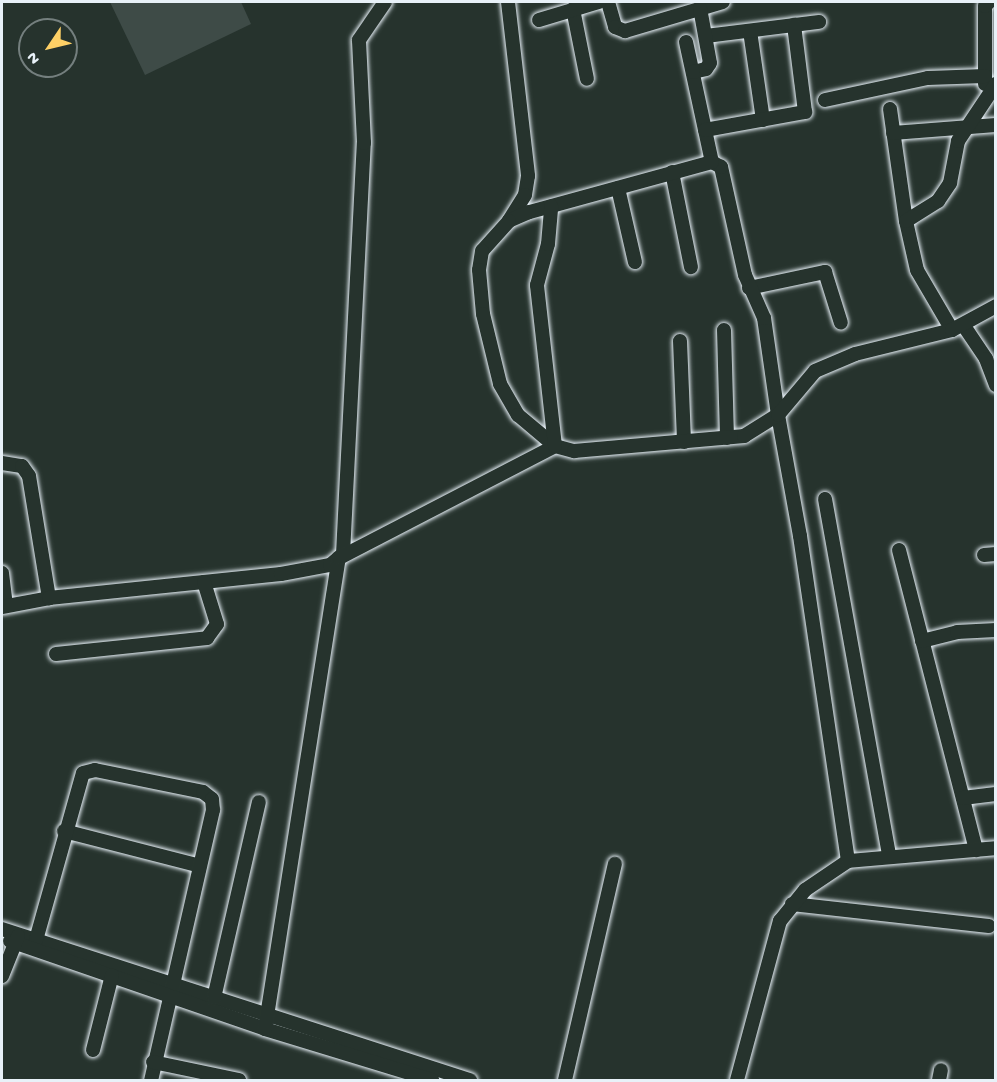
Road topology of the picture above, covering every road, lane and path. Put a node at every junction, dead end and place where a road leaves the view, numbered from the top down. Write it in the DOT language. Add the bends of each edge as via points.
graph roads {
  1 [pos="383,2"];
  2 [pos="508,2"];
  3 [pos="598,2"];
  4 [pos="608,2"];
  5 [pos="723,2"];
  6 [pos="989,2"];
  7 [pos="700,8"];
  8 [pos="573,9"];
  9 [pos="539,20"];
  10 [pos="819,22"];
  11 [pos="794,25"];
  12 [pos="750,31"];
  13 [pos="706,36"];
  14 [pos="686,42"];
  15 [pos="693,72"];
  16 [pos="586,79"];
  17 [pos="990,80"];
  18 [pos="825,100"];
  19 [pos="890,109"];
  20 [pos="763,120"];
  21 [pos="996,124"];
  22 [pos="967,125"];
  23 [pos="705,130"];
  24 [pos="893,133"];
  25 [pos="712,162"];
  26 [pos="672,172"];
  27 [pos="618,188"];
  28 [pos="551,206"];
  29 [pos="509,221"];
  30 [pos="906,221"];
  31 [pos="634,262"];
  32 [pos="691,267"];
  33 [pos="749,288"];
  34 [pos="996,306"];
  35 [pos="842,323"];
  36 [pos="958,328"];
  37 [pos="724,330"];
  38 [pos="680,341"];
  39 [pos="996,385"];
  40 [pos="778,415"];
  41 [pos="727,438"];
  42 [pos="684,442"];
  43 [pos="555,446"];
  44 [pos="2,463"];
  45 [pos="825,499"];
  46 [pos="899,550"];
  47 [pos="339,558"];
  48 [pos="2,573"];
  49 [pos="204,582"];
  50 [pos="49,598"];
  51 [pos="4,606"];
  52 [pos="996,630"];
  53 [pos="922,640"];
  54 [pos="56,654"];
  55 [pos="996,794"];
  56 [pos="963,798"];
  57 [pos="259,802"];
  58 [pos="64,831"];
  59 [pos="996,848"];
  60 [pos="973,850"];
  61 [pos="889,856"];
  62 [pos="848,861"];
  63 [pos="615,864"];
  64 [pos="200,866"];
  65 [pos="792,904"];
  66 [pos="989,926"];
  67 [pos="2,929"];
  68 [pos="2,939"];
  69 [pos="17,939"];
  70 [pos="36,940"];
  71 [pos="111,975"];
  72 [pos="2,976"];
  73 [pos="170,988"];
  74 [pos="214,998"];
  75 [pos="228,1010"];
  76 [pos="266,1023"];
  77 [pos="93,1050"];
  78 [pos="153,1062"];
  79 [pos="151,1080"];
  80 [pos="238,1080"];
  81 [pos="432,1080"];
  82 [pos="470,1080"];
  83 [pos="565,1080"];
  84 [pos="737,1080"];
  1 -- 47 [label="street" via="359,40 364,143 343,554"];
  2 -- 29 [label="street" via="528,177 525,195"];
  3 -- 8 [label="street"];
  4 -- 7 [label="street" via="618,31"];
  5 -- 7 [label="street"];
  6 -- 17 [label="street" via="985,6"];
  7 -- 13 [label="street"];
  8 -- 9 [label="street"];
  8 -- 16 [label="street"];
  10 -- 11 [label="street"];
  11 -- 12 [label="street"];
  11 -- 20 [label="street" via="806,109"];
  12 -- 13 [label="street"];
  12 -- 20 [label="street"];
  13 -- 15 [label="street" via="710,67"];
  14 -- 15 [label="street"];
  15 -- 23 [label="street"];
  17 -- 18 [label="street" via="928,78"];
  17 -- 22 [label="street"];
  19 -- 24 [label="street"];
  20 -- 23 [label="street"];
  21 -- 22 [label="street"];
  22 -- 24 [label="street"];
  22 -- 30 [label="street" via="954,153 950,183 938,201"];
  23 -- 25 [label="street"];
  24 -- 30 [label="street"];
  25 -- 26 [label="street"];
  25 -- 33 [label="street" via="724,174"];
  26 -- 27 [label="street"];
  26 -- 32 [label="street"];
  27 -- 28 [label="street"];
  27 -- 31 [label="street"];
  28 -- 29 [label="street"];
  28 -- 43 [label="street" via="549,237 537,285"];
  29 -- 43 [label="street" via="482,251 478,270 489,347 500,384 518,415"];
  30 -- 36 [label="street" via="917,270"];
  33 -- 35 [label="street" via="825,272"];
  33 -- 40 [label="street" via="764,318"];
  34 -- 36 [label="street"];
  36 -- 39 [label="street" via="986,359"];
  36 -- 40 [label="street" via="835,362 803,381"];
  37 -- 41 [label="street"];
  38 -- 42 [label="street"];
  40 -- 41 [label="street" via="754,432"];
  40 -- 62 [label="street"];
  41 -- 42 [label="street"];
  42 -- 43 [label="street" via="590,452"];
  43 -- 47 [label="street"];
  44 -- 50 [label="street" via="22,466 29,476"];
  45 -- 61 [label="street"];
  46 -- 53 [label="street"];
  47 -- 49 [label="street" via="330,565 281,574"];
  47 -- 76 [label="street"];
  48 -- 51 [label="street"];
  49 -- 50 [label="street"];
  49 -- 54 [label="street" via="217,624 207,638"];
  50 -- 51 [label="street"];
  52 -- 53 [label="street" via="957,632"];
  53 -- 56 [label="street"];
  55 -- 56 [label="street"];
  56 -- 60 [label="street"];
  57 -- 74 [label="street"];
  58 -- 64 [label="street"];
  58 -- 64 [label="street" via="83,773 95,770 203,792 212,799 213,810"];
  58 -- 70 [label="street"];
  59 -- 60 [label="street"];
  60 -- 61 [label="street"];
  61 -- 62 [label="street"];
  62 -- 65 [label="street" via="805,890"];
  63 -- 83 [label="street"];
  64 -- 73 [label="street"];
  65 -- 66 [label="street"];
  65 -- 84 [label="street" via="780,921"];
  67 -- 69 [label="street"];
  68 -- 69 [label="street"];
  69 -- 70 [label="street"];
  69 -- 71 [label="street"];
  69 -- 72 [label="street"];
  70 -- 73 [label="street"];
  71 -- 73 [label="street"];
  71 -- 77 [label="street"];
  73 -- 74 [label="street"];
  73 -- 75 [label="street"];
  73 -- 78 [label="street"];
  74 -- 75 [label="street"];
  75 -- 76 [label="street"];
  76 -- 81 [label="street"];
  76 -- 82 [label="street"];
  78 -- 79 [label="street"];
  78 -- 80 [label="street"];
}
